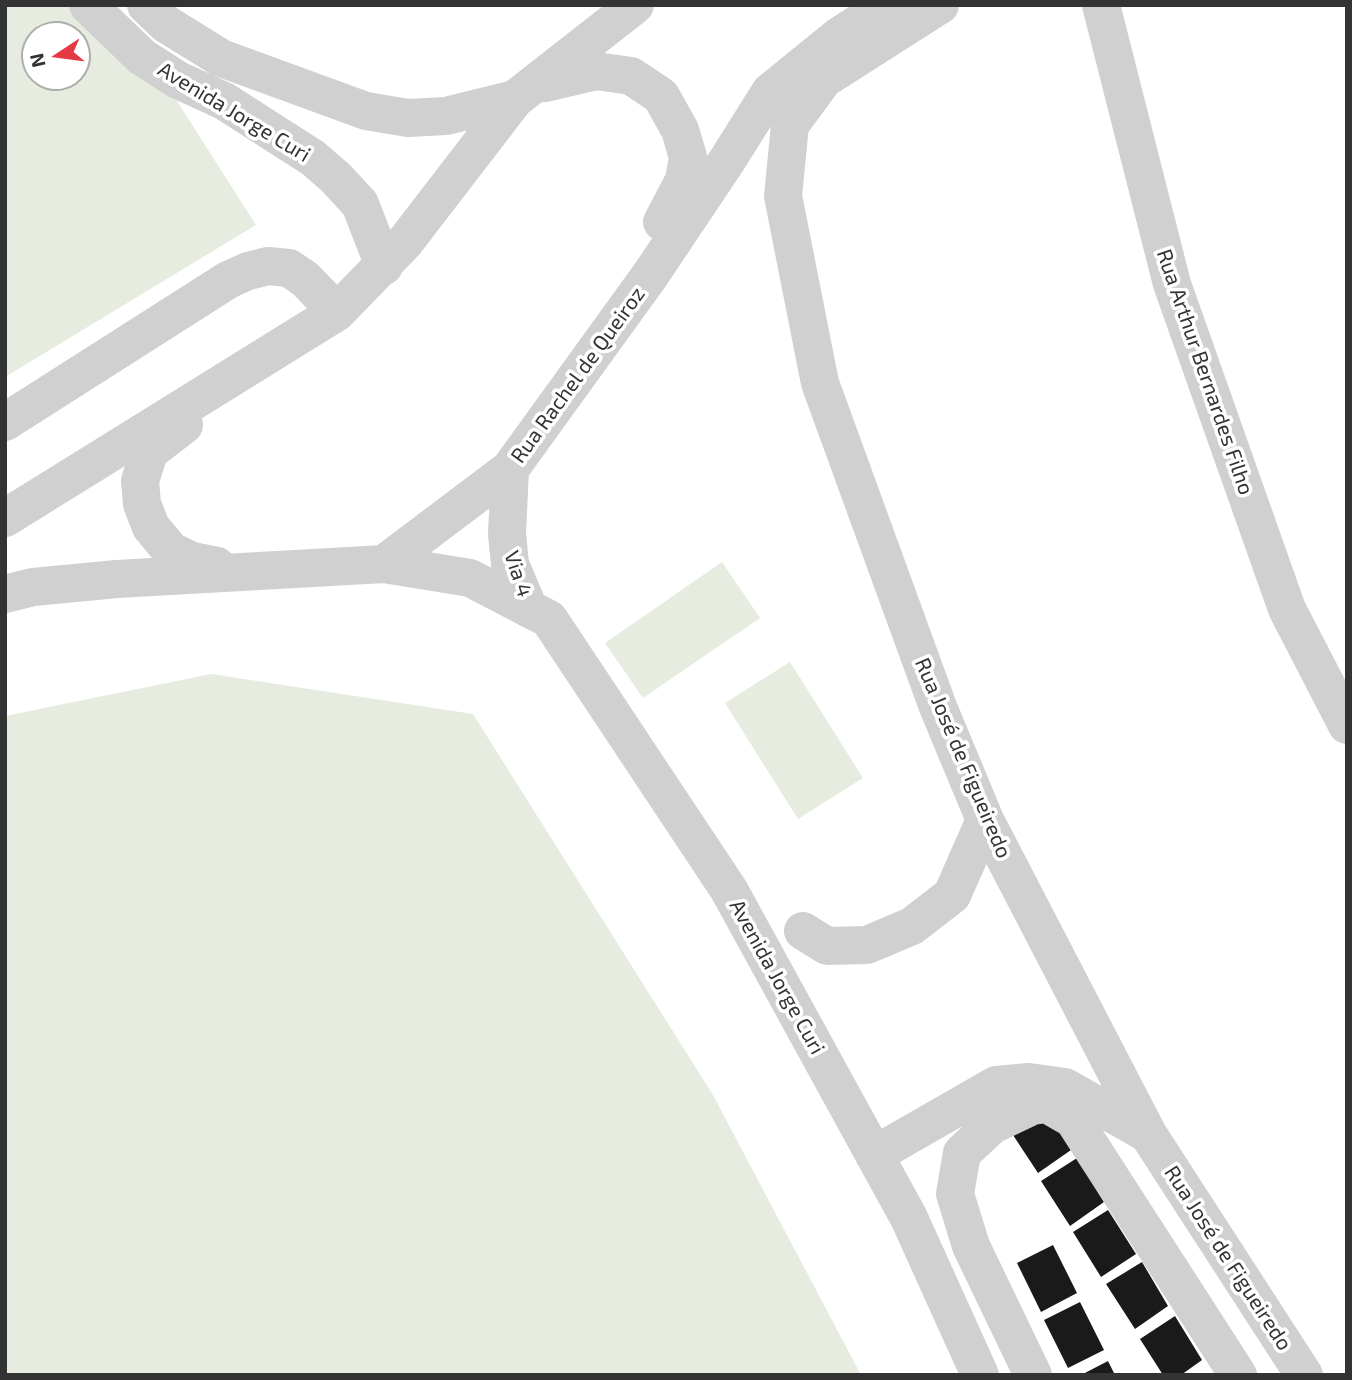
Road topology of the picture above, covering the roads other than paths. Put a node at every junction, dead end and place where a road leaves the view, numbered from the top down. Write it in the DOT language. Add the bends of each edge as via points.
graph roads {
  1 [pos="146,5"];
  2 [pos="635,5"];
  3 [pos="887,5"];
  4 [pos="940,5"];
  5 [pos="1101,5"];
  6 [pos="100,17"];
  7 [pos="523,93"];
  8 [pos="384,266"];
  9 [pos="651,274"];
  10 [pos="337,312"];
  11 [pos="195,398"];
  12 [pos="5,422"];
  13 [pos="510,469"];
  14 [pos="5,518"];
  15 [pos="384,564"];
  16 [pos="243,572"];
  17 [pos="5,594"];
  18 [pos="529,609"];
  19 [pos="1347,725"];
  20 [pos="985,820"];
  21 [pos="803,931"];
  22 [pos="1149,1134"];
  23 [pos="874,1155"];
  24 [pos="980,1375"];
  25 [pos="1033,1375"];
  26 [pos="1238,1375"];
  27 [pos="1304,1375"];
  1 -- 7 [label="street, Avenida Jorge Curi" via="166,24 221,58 366,111 408,118 446,116"];
  2 -- 7 [label="street"];
  3 -- 9 [label="street, Rua Rachel de Queiroz" via="839,36 770,92"];
  4 -- 20 [label="street, Rua José de Figueiredo" via="824,79 790,125 783,196 820,383 938,707"];
  5 -- 19 [label="street, Rua Arthur Bernardes Filho" via="1172,284 1287,609"];
  6 -- 8 [label="street, Avenida Jorge Curi" via="142,57 224,101 336,178 360,204"];
  7 -- 8 [label="street"];
  7 -- 9 [label="street, Avenida Jorge Curi" via="596,71 631,76 661,96 680,130 688,157 684,180 651,245"];
  8 -- 10 [label="street"];
  9 -- 13 [label="street, Rua Rachel de Queiroz"];
  10 -- 11 [label="street"];
  10 -- 12 [label="street" via="289,268 268,266 248,271"];
  11 -- 14 [label="street"];
  11 -- 16 [label="street" via="188,421 149,452 140,481 142,504 152,527 172,551 192,561"];
  13 -- 15 [label="street, Rua Rachel de Queiroz"];
  13 -- 18 [label="street, Via 4" via="510,564"];
  15 -- 16 [label="street"];
  15 -- 18 [label="street, Via 4" via="470,578"];
  16 -- 17 [label="street" via="117,579"];
  18 -- 23 [label="street, Avenida Jorge Curi" via="549,620 729,890"];
  20 -- 21 [label="street" via="952,895 912,926 867,945 827,946"];
  20 -- 22 [label="street, Rua José de Figueiredo"];
  22 -- 23 [label="street" via="1065,1087 1029,1082 996,1085"];
  22 -- 27 [label="street, Rua José de Figueiredo"];
  23 -- 24 [label="street, Avenida Jorge Curi" via="909,1218"];
  25 -- 26 [label="street" via="971,1246 955,1194 962,1153 992,1125 1047,1104 1073,1119"];
}
